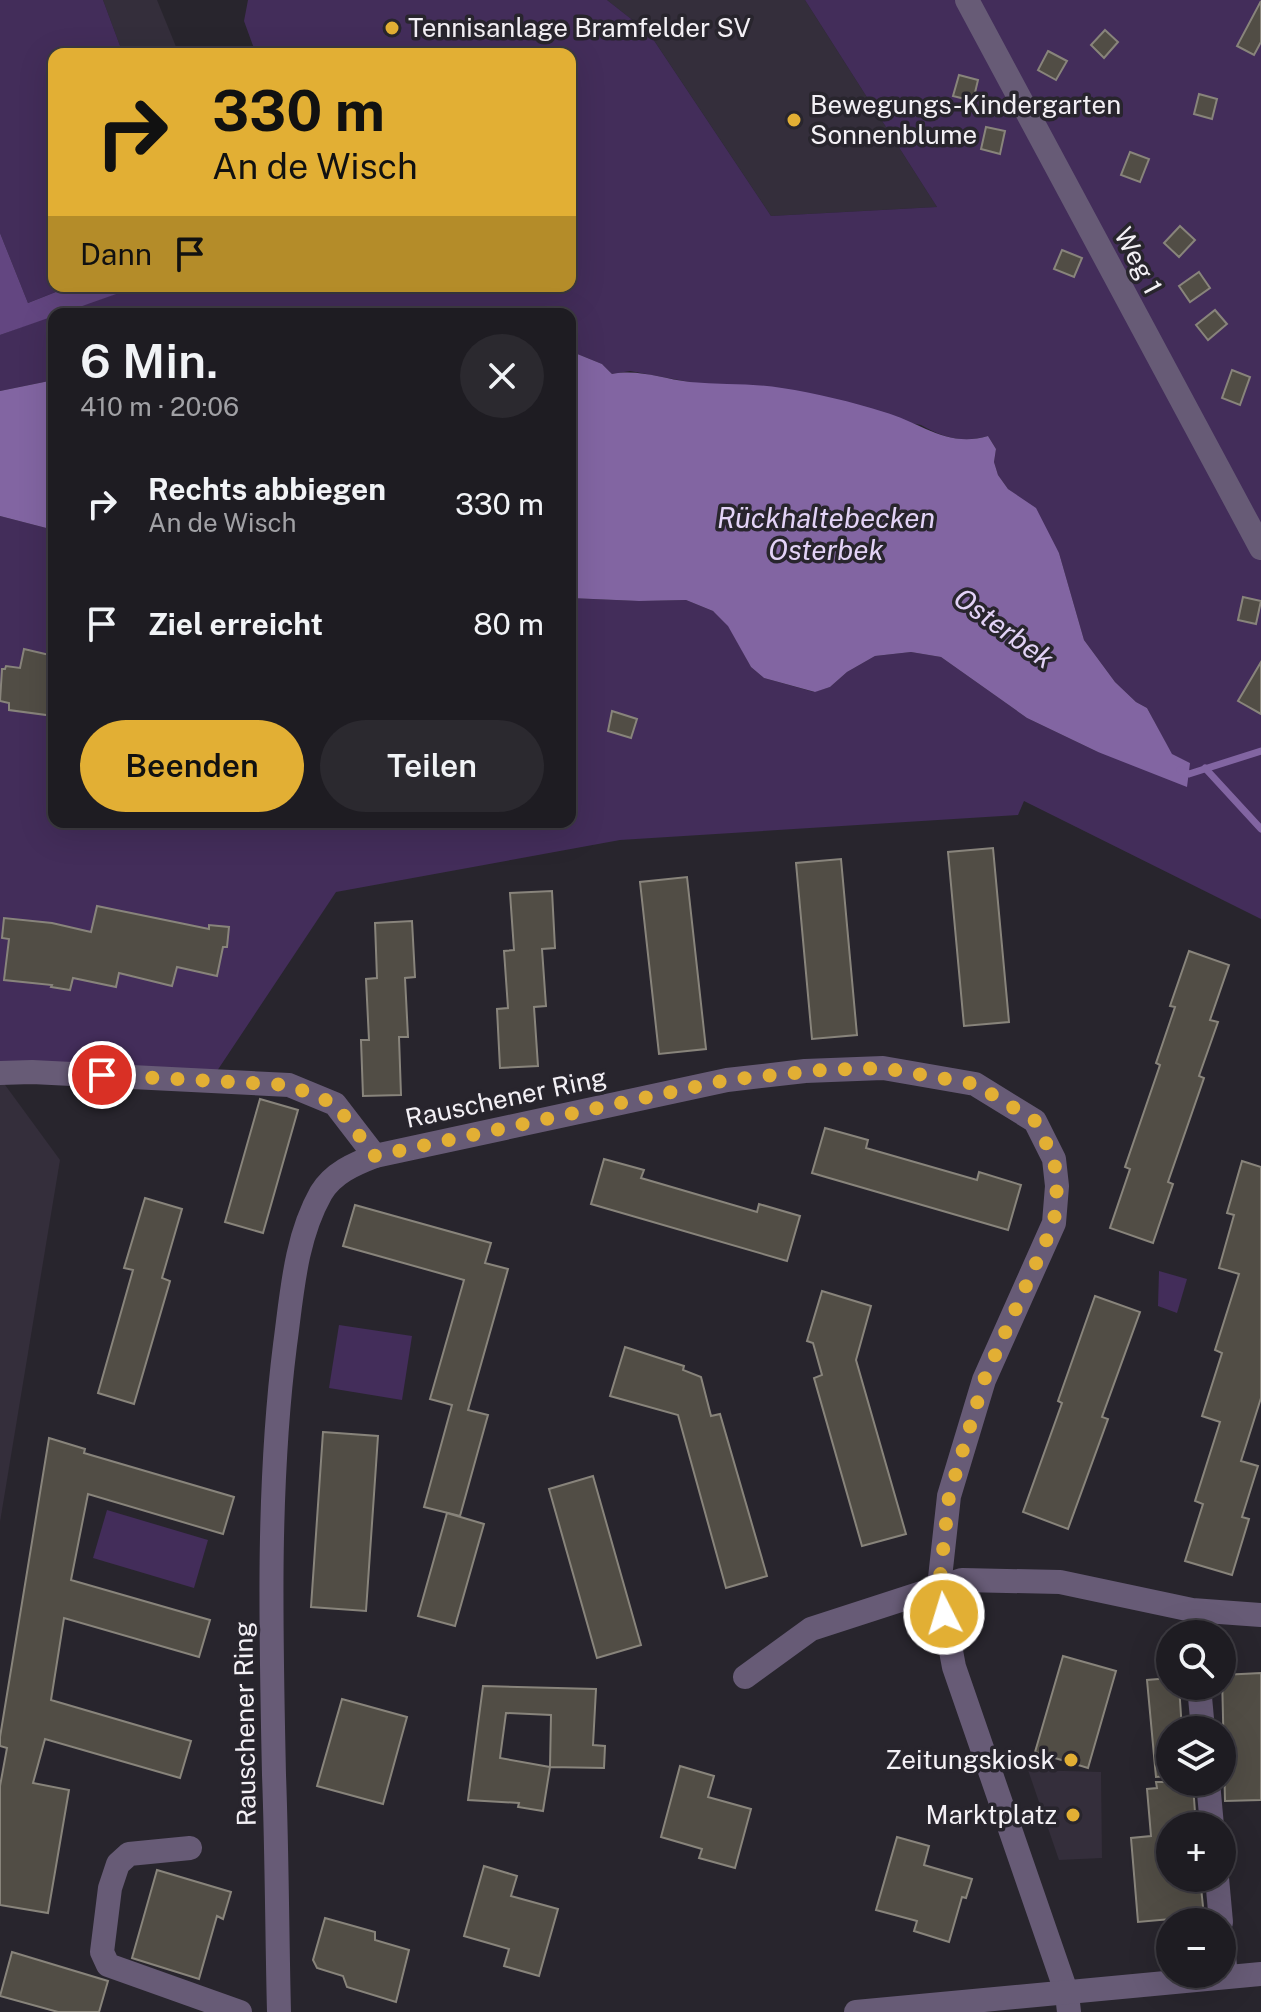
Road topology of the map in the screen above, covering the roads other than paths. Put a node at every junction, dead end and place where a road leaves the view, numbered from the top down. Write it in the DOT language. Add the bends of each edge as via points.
graph roads {
  1 [pos="967,0"];
  2 [pos="1261,548"];
  3 [pos="0,1073"];
  4 [pos="375,1156"];
  5 [pos="939,1587"];
  6 [pos="1261,1615"];
  7 [pos="1186,1620"];
  8 [pos="1212,1620"];
  9 [pos="745,1677"];
  10 [pos="190,1848"];
  11 [pos="1261,1974"];
  12 [pos="1236,1976"];
  13 [pos="1159,1988"];
  14 [pos="1068,2003"];
  15 [pos="240,2012"];
  16 [pos="279,2012"];
  17 [pos="856,2012"];
  1 -- 2 [label="street, Weg 1"];
  3 -- 4 [label="street" via="289,1085 335,1104"];
  4 -- 5 [label="street, Rauschener Ring" via="727,1080 805,1071 883,1068 975,1084 1035,1121 1054,1159 1054,1223 984,1380 949,1496"];
  4 -- 16 [label="street, Rauschener Ring" via="347,1167 323,1189 309,1217 294,1281 279,1393 270,1619"];
  5 -- 7 [label="street" via="962,1580 1060,1582"];
  5 -- 9 [label="street" via="811,1629"];
  5 -- 14 [label="street, Rauschener Ring" via="954,1667"];
  6 -- 8 [label="street"];
  10 -- 15 [label="street" via="129,1854 118,1864 102,1952 108,1965"];
  11 -- 12 [label="street"];
  13 -- 14 [label="street"];
  14 -- 17 [label="street"];
}
